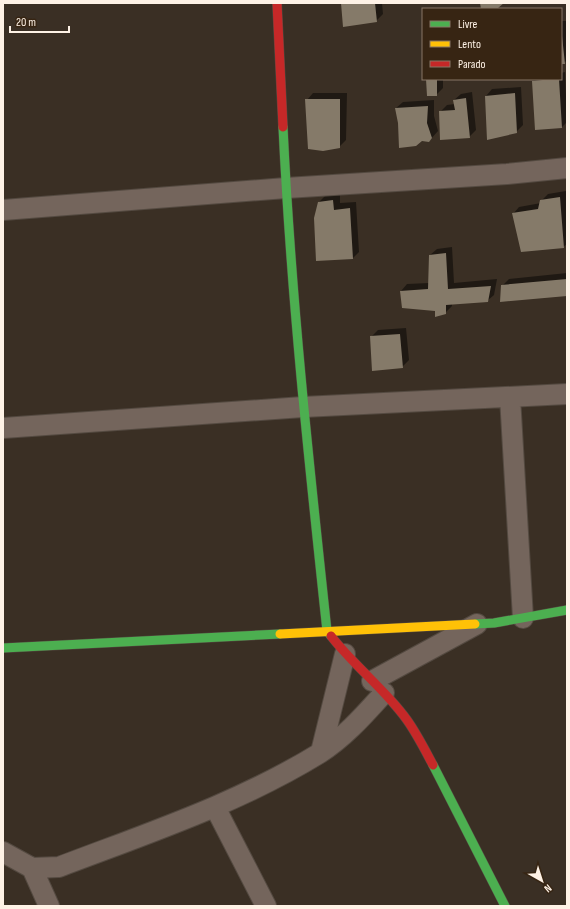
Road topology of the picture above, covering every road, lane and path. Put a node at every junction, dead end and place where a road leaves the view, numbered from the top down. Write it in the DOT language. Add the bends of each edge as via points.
graph roads {
  1 [pos="277,3"];
  2 [pos="567,168"];
  3 [pos="286,188"];
  4 [pos="3,210"];
  5 [pos="567,394"];
  6 [pos="510,397"];
  7 [pos="303,407"];
  8 [pos="3,428"];
  9 [pos="567,610"];
  10 [pos="523,618"];
  11 [pos="477,624"];
  12 [pos="327,631"];
  13 [pos="3,648"];
  14 [pos="345,654"];
  15 [pos="378,687"];
  16 [pos="321,752"];
  17 [pos="215,807"];
  18 [pos="3,852"];
  19 [pos="32,868"];
  20 [pos="49,906"];
  21 [pos="266,906"];
  22 [pos="505,906"];
  1 -- 3 [label="street"];
  2 -- 3 [label="street"];
  3 -- 4 [label="street"];
  3 -- 7 [label="street"];
  5 -- 6 [label="street"];
  6 -- 7 [label="street"];
  6 -- 10 [label="street"];
  7 -- 8 [label="street"];
  7 -- 12 [label="street"];
  9 -- 10 [label="street"];
  10 -- 11 [label="street"];
  11 -- 12 [label="street"];
  11 -- 15 [label="street"];
  12 -- 13 [label="street"];
  12 -- 14 [label="street"];
  14 -- 15 [label="street"];
  14 -- 16 [label="street"];
  15 -- 16 [label="street" via="359,721"];
  15 -- 22 [label="street" via="407,720 428,756"];
  16 -- 17 [label="street"];
  17 -- 19 [label="street" via="59,867"];
  17 -- 21 [label="street"];
  18 -- 19 [label="street"];
  19 -- 20 [label="street"];
}
